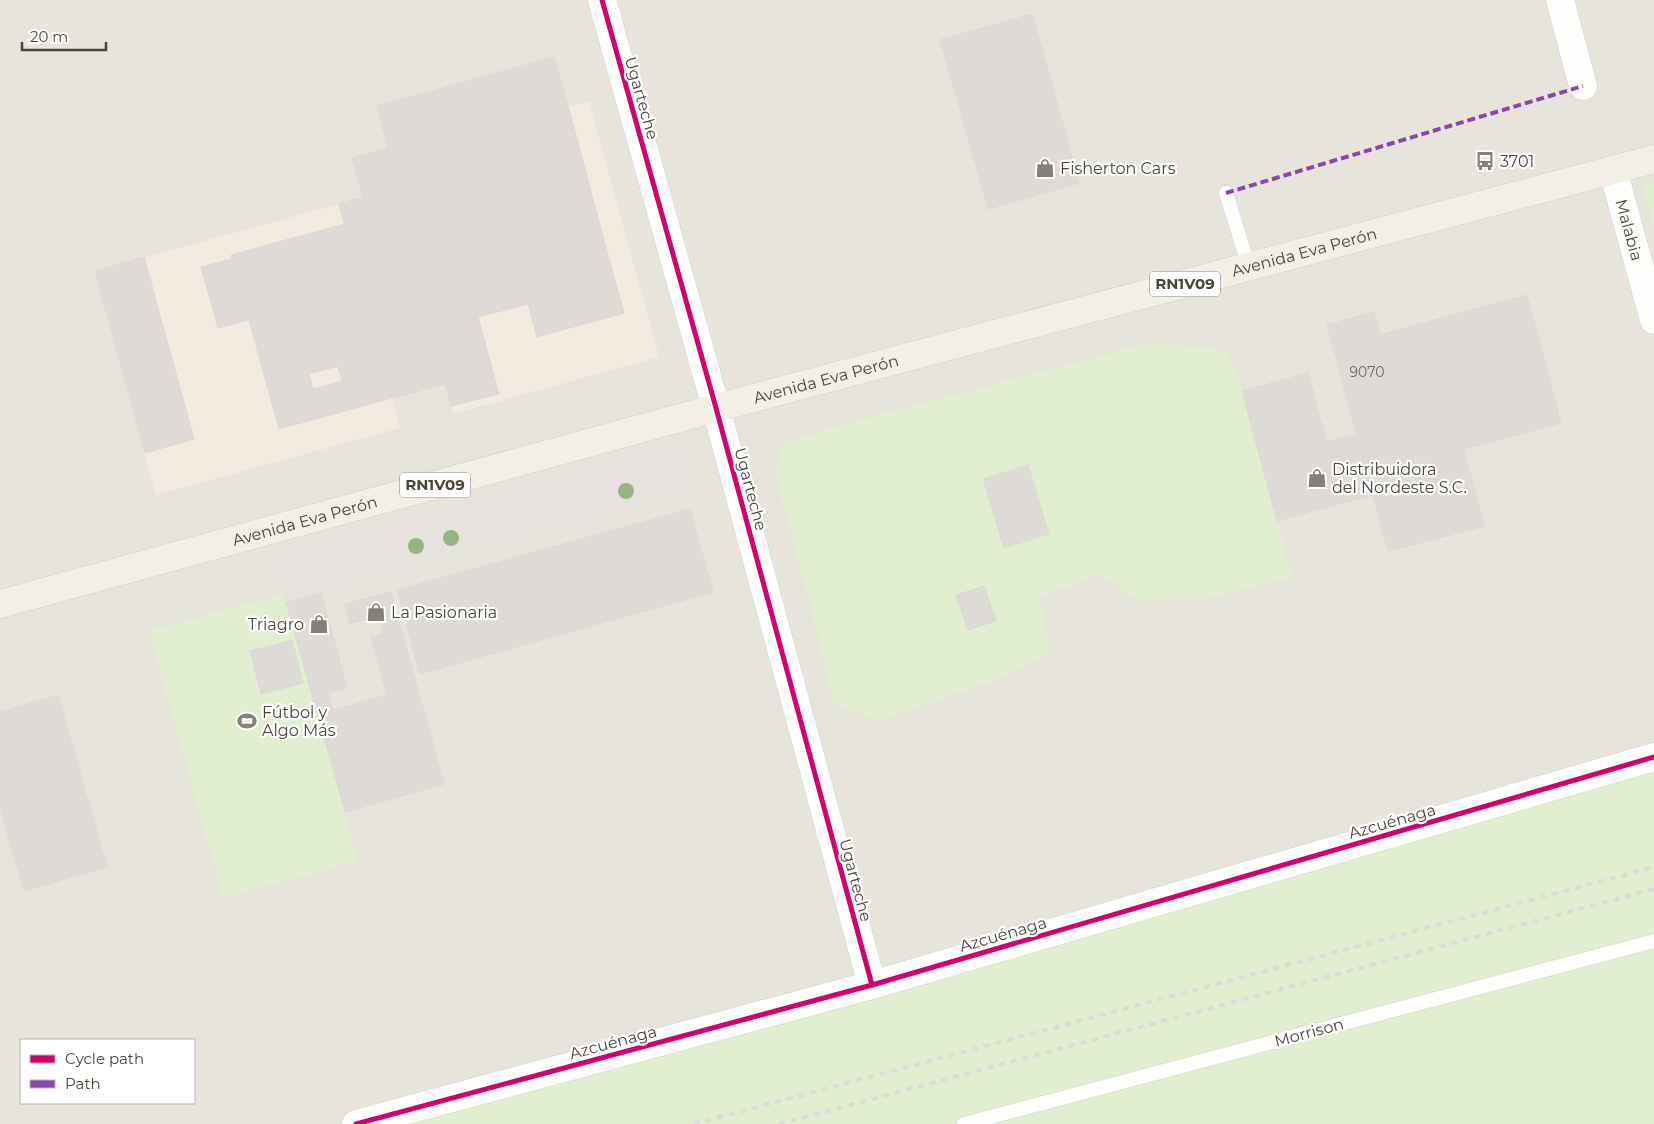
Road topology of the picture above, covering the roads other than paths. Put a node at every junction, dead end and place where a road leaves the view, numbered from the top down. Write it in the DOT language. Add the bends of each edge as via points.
graph roads {
  1 [pos="602,0"];
  2 [pos="1560,0"];
  3 [pos="1583,86"];
  4 [pos="1654,160"];
  5 [pos="1613,170"];
  6 [pos="1226,193"];
  7 [pos="1249,267"];
  8 [pos="1654,320"];
  9 [pos="716,408"];
  10 [pos="0,604"];
  11 [pos="1654,758"];
  12 [pos="1654,941"];
  13 [pos="872,985"];
  14 [pos="356,1124"];
  15 [pos="964,1124"];
  1 -- 9 [label="street, Ugarteche"];
  2 -- 3 [label="street"];
  4 -- 5 [label="main road, Avenida Eva Perón / RN1V09"];
  5 -- 7 [label="main road, Avenida Eva Perón / RN1V09"];
  5 -- 8 [label="street, Malabia"];
  6 -- 7 [label="lane"];
  7 -- 9 [label="main road, Avenida Eva Perón / RN1V09"];
  9 -- 10 [label="main road, Avenida Eva Perón / RN1V09"];
  9 -- 13 [label="street, Ugarteche"];
  11 -- 13 [label="street, Azcuénaga"];
  12 -- 15 [label="lane, Morrison"];
  13 -- 14 [label="street, Azcuénaga"];
}
